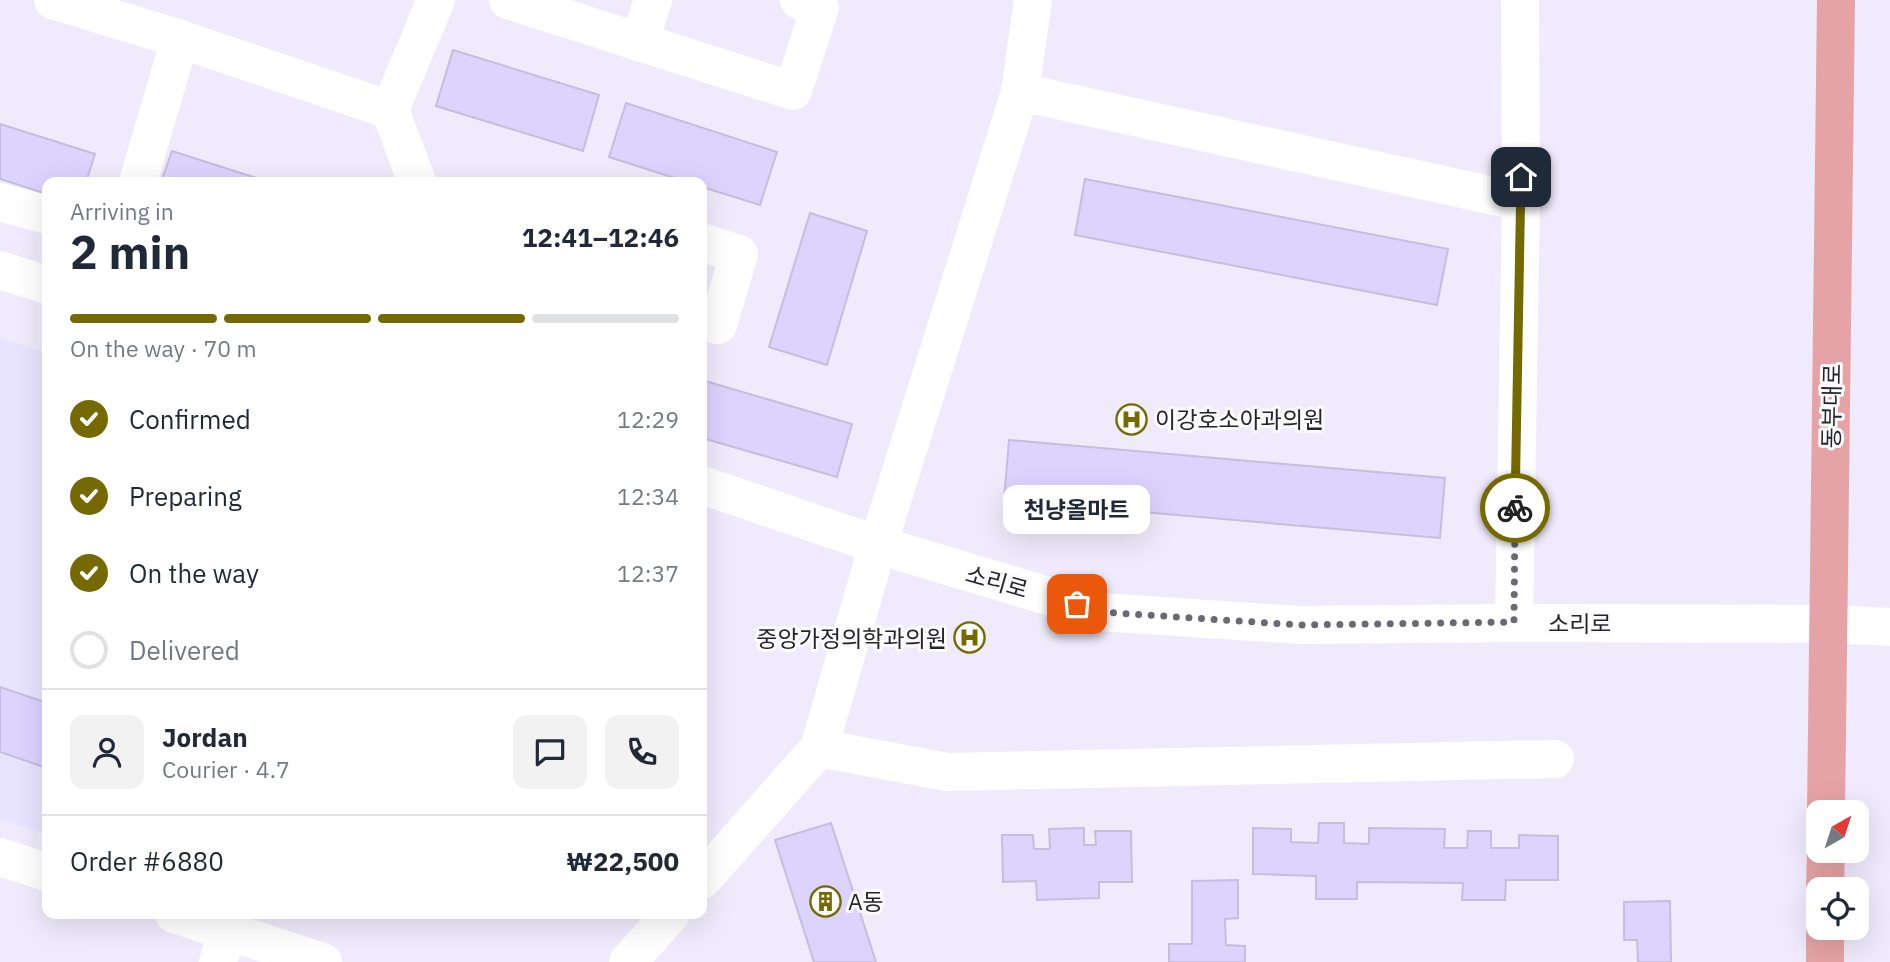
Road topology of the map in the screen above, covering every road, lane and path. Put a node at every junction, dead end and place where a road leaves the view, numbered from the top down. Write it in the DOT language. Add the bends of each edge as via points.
graph roads {
  1 [pos="53,0"];
  2 [pos="436,0"];
  3 [pos="653,0"];
  4 [pos="799,0"];
  5 [pos="1033,0"];
  6 [pos="1520,0"];
  7 [pos="1836,0"];
  8 [pos="514,1"];
  9 [pos="180,39"];
  10 [pos="639,42"];
  11 [pos="1020,92"];
  12 [pos="390,110"];
  13 [pos="139,177"];
  14 [pos="415,177"];
  15 [pos="0,202"];
  16 [pos="1521,202"];
  17 [pos="42,214"];
  18 [pos="707,244"];
  19 [pos="0,270"];
  20 [pos="42,283"];
  21 [pos="707,322"];
  22 [pos="707,487"];
  23 [pos="878,545"];
  24 [pos="1514,622"];
  25 [pos="1828,624"];
  26 [pos="1890,627"];
  27 [pos="819,748"];
  28 [pos="1555,759"];
  29 [pos="1826,800"];
  30 [pos="0,857"];
  31 [pos="42,870"];
  32 [pos="707,874"];
  33 [pos="186,919"];
  34 [pos="667,919"];
  35 [pos="226,935"];
  36 [pos="1825,940"];
  37 [pos="323,962"];
  38 [pos="628,962"];
  39 [pos="1825,962"];
  1 -- 9 [label="street"];
  2 -- 12 [label="street"];
  3 -- 10 [label="street"];
  4 -- 10 [label="street" via="820,6 793,91"];
  5 -- 11 [label="street"];
  6 -- 16 [label="street"];
  7 -- 25 [label="main road, 동부대로"];
  8 -- 10 [label="street"];
  9 -- 12 [label="street"];
  9 -- 13 [label="street"];
  11 -- 16 [label="street"];
  11 -- 23 [label="street"];
  12 -- 14 [label="street"];
  15 -- 17 [label="street"];
  16 -- 24 [label="street"];
  18 -- 21 [label="street" via="739,254 718,325"];
  19 -- 20 [label="street"];
  22 -- 23 [label="street, 소리로"];
  23 -- 24 [label="street, 소리로" via="1101,612 1300,625"];
  23 -- 27 [label="street"];
  24 -- 25 [label="street, 소리로"];
  25 -- 26 [label="street, 소리로"];
  25 -- 29 [label="main road, 동부대로"];
  27 -- 28 [label="street" via="947,772"];
  27 -- 32 [label="street"];
  30 -- 31 [label="street"];
  33 -- 35 [label="street"];
  34 -- 38 [label="street"];
  35 -- 37 [label="street"];
  36 -- 39 [label="main road"];
}
